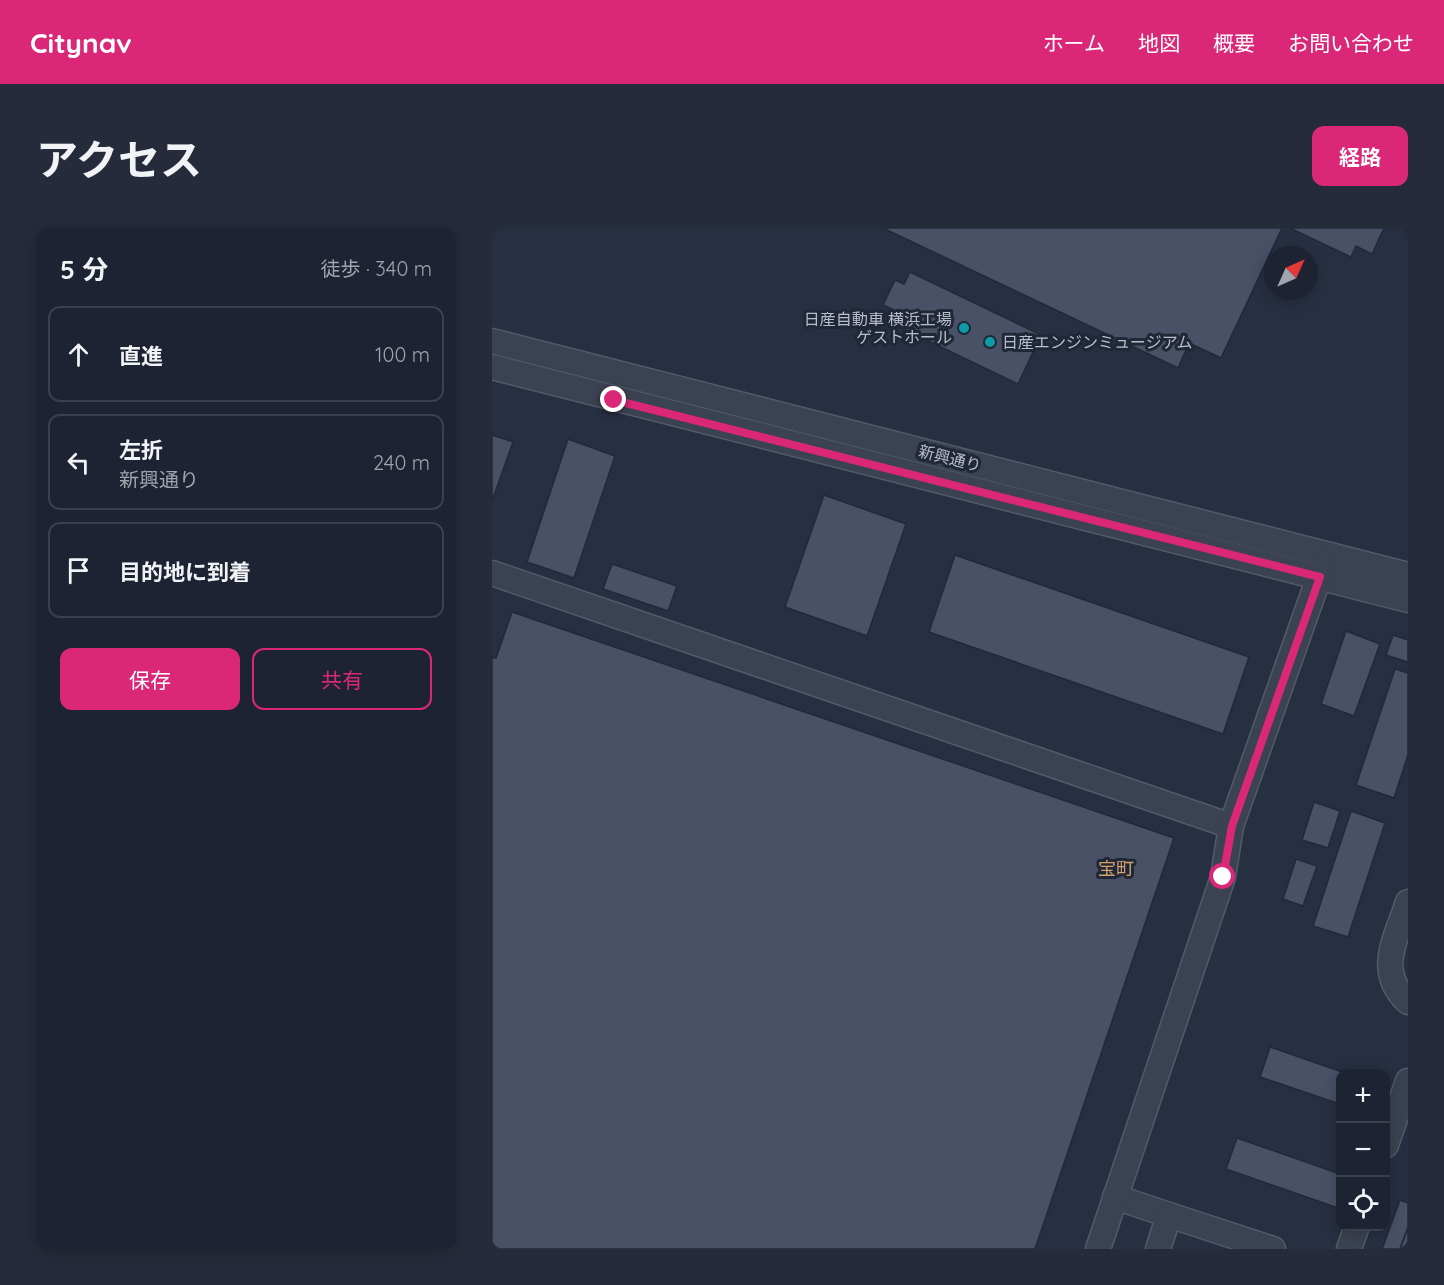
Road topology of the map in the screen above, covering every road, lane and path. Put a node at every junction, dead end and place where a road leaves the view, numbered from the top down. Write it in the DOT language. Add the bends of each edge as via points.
graph roads {
  1 [pos="492,341"];
  2 [pos="492,367"];
  3 [pos="1323,566"];
  4 [pos="492,573"];
  5 [pos="1408,575"];
  6 [pos="1408,600"];
  7 [pos="1232,826"];
  8 [pos="1408,902"];
  9 [pos="1408,1002"];
  10 [pos="1408,1081"];
  11 [pos="1390,1133"];
  12 [pos="1116,1197"];
  13 [pos="1169,1215"];
  14 [pos="1356,1231"];
  15 [pos="1098,1249"];
  16 [pos="1158,1249"];
  17 [pos="1273,1249"];
  18 [pos="1349,1249"];
  1 -- 3 [label="street, 新興通り"];
  2 -- 3 [label="street, 新興通り"];
  3 -- 5 [label="street, 新興通り"];
  3 -- 6 [label="street, 新興通り"];
  3 -- 7 [label="street"];
  4 -- 7 [label="street"];
  7 -- 12 [label="street" via="1223,877"];
  8 -- 9 [label="street" via="1389,961 1397,991"];
  10 -- 11 [label="street"];
  12 -- 13 [label="street"];
  12 -- 15 [label="street"];
  13 -- 16 [label="street"];
  13 -- 17 [label="street"];
  14 -- 18 [label="street"];
}
